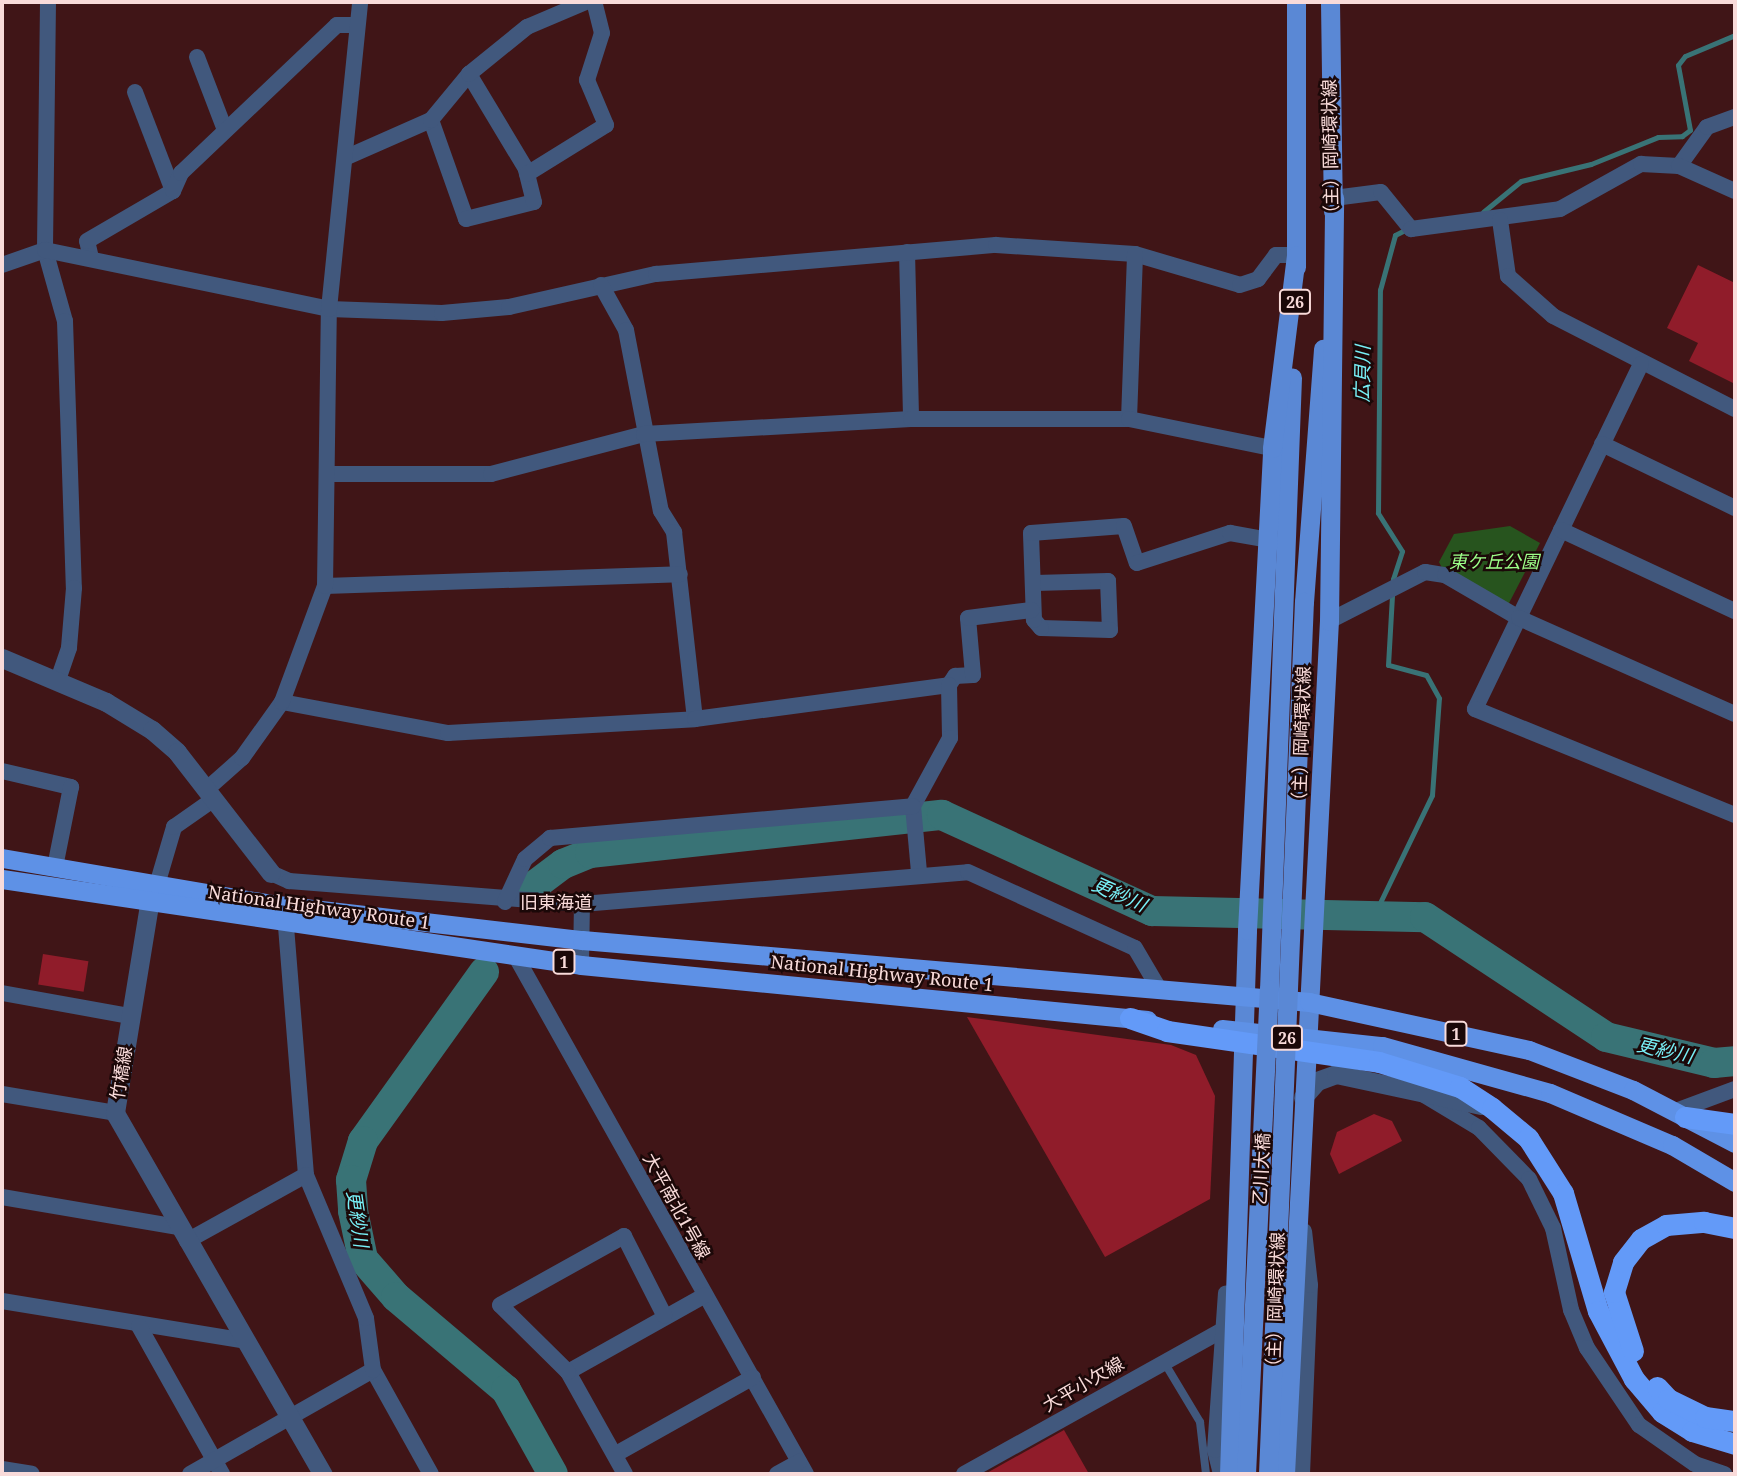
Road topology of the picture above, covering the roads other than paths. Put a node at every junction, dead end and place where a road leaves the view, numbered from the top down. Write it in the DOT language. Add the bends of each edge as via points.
graph roads {
  1 [pos="48,2"];
  2 [pos="360,2"];
  3 [pos="586,2"];
  4 [pos="594,2"];
  5 [pos="1296,2"];
  6 [pos="1330,2"];
  7 [pos="358,25"];
  8 [pos="197,57"];
  9 [pos="469,74"];
  10 [pos="135,92"];
  11 [pos="1735,117"];
  12 [pos="431,120"];
  13 [pos="225,130"];
  14 [pos="347,157"];
  15 [pos="1679,166"];
  16 [pos="527,174"];
  17 [pos="173,191"];
  18 [pos="1735,191"];
  19 [pos="1334,198"];
  20 [pos="1500,220"];
  21 [pos="45,250"];
  22 [pos="907,252"];
  23 [pos="1135,254"];
  24 [pos="1296,255"];
  25 [pos="91,258"];
  26 [pos="2,265"];
  27 [pos="601,285"];
  28 [pos="329,309"];
  29 [pos="1641,364"];
  30 [pos="1735,409"];
  31 [pos="911,419"];
  32 [pos="1129,419"];
  33 [pos="644,434"];
  34 [pos="1602,444"];
  35 [pos="1272,448"];
  36 [pos="329,474"];
  37 [pos="1735,508"];
  38 [pos="1561,530"];
  39 [pos="1268,540"];
  40 [pos="680,575"];
  41 [pos="1035,583"];
  42 [pos="325,586"];
  43 [pos="1295,603"];
  44 [pos="1031,610"];
  45 [pos="1735,611"];
  46 [pos="1519,618"];
  47 [pos="1329,621"];
  48 [pos="2,658"];
  49 [pos="58,680"];
  50 [pos="949,685"];
  51 [pos="282,702"];
  52 [pos="1735,714"];
  53 [pos="695,719"];
  54 [pos="2,771"];
  55 [pos="211,794"];
  56 [pos="913,806"];
  57 [pos="1735,815"];
  58 [pos="2,858"];
  59 [pos="55,867"];
  60 [pos="919,872"];
  61 [pos="271,873"];
  62 [pos="2,879"];
  63 [pos="158,886"];
  64 [pos="505,902"];
  65 [pos="582,904"];
  66 [pos="149,905"];
  67 [pos="286,924"];
  68 [pos="582,940"];
  69 [pos="515,956"];
  70 [pos="581,965"];
  71 [pos="1158,987"];
  72 [pos="1269,990"];
  73 [pos="2,993"];
  74 [pos="1245,994"];
  75 [pos="1309,1002"];
  76 [pos="130,1016"];
  77 [pos="1130,1018"];
  78 [pos="1245,1037"];
  79 [pos="1306,1042"];
  80 [pos="1420,1089"];
  81 [pos="1735,1089"];
  82 [pos="2,1094"];
  83 [pos="1303,1097"];
  84 [pos="1492,1108"];
  85 [pos="115,1113"];
  86 [pos="1679,1114"];
  87 [pos="1735,1124"];
  88 [pos="1735,1143"];
  89 [pos="306,1175"];
  90 [pos="1243,1178"];
  91 [pos="1735,1182"];
  92 [pos="1300,1194"];
  93 [pos="2,1197"];
  94 [pos="1735,1228"];
  95 [pos="183,1234"];
  96 [pos="705,1295"];
  97 [pos="2,1301"];
  98 [pos="664,1315"];
  99 [pos="139,1326"];
  100 [pos="1223,1330"];
  101 [pos="246,1341"];
  102 [pos="1163,1360"];
  103 [pos="373,1370"];
  104 [pos="568,1372"];
  105 [pos="753,1377"];
  106 [pos="289,1415"];
  107 [pos="1735,1421"];
  108 [pos="1735,1444"];
  109 [pos="616,1454"];
  110 [pos="218,1467"];
  111 [pos="802,1468"];
  112 [pos="2,1469"];
  113 [pos="1691,1469"];
  114 [pos="32,1474"];
  115 [pos="190,1474"];
  116 [pos="323,1474"];
  117 [pos="431,1474"];
  118 [pos="625,1474"];
  119 [pos="777,1474"];
  120 [pos="964,1474"];
  121 [pos="1206,1474"];
  122 [pos="1221,1474"];
  123 [pos="1229,1474"];
  124 [pos="1246,1474"];
  125 [pos="1268,1474"];
  126 [pos="1285,1474"];
  127 [pos="1302,1474"];
  128 [pos="1724,1474"];
  1 -- 21 [label="street"];
  2 -- 7 [label="street"];
  3 -- 9 [label="street" via="527,27"];
  4 -- 16 [label="street" via="602,33 587,80 606,125"];
  5 -- 24 [label="main road, （主）岡崎環状線 / 26"];
  6 -- 19 [label="main road, （主）岡崎環状線 / 26"];
  7 -- 13 [label="street" via="337,25"];
  7 -- 14 [label="street"];
  8 -- 13 [label="street"];
  9 -- 12 [label="street"];
  9 -- 16 [label="street"];
  10 -- 17 [label="street"];
  11 -- 15 [label="street" via="1707,127"];
  12 -- 14 [label="street"];
  12 -- 16 [label="street" via="466,219 534,202"];
  13 -- 17 [label="street" via="181,173"];
  14 -- 28 [label="street"];
  15 -- 18 [label="street"];
  15 -- 20 [label="street" via="1641,164 1560,209"];
  17 -- 25 [label="street" via="87,241"];
  19 -- 20 [label="street" via="1381,192 1411,229 1485,217"];
  19 -- 43 [label="main road, （主）岡崎環状線 / 26"];
  19 -- 47 [label="main road, 26"];
  20 -- 29 [label="street" via="1508,276 1566,326"];
  21 -- 25 [label="street"];
  21 -- 26 [label="street"];
  21 -- 49 [label="street" via="65,321 74,574 69,648"];
  22 -- 23 [label="street" via="996,245"];
  22 -- 27 [label="street" via="656,274"];
  22 -- 31 [label="street"];
  23 -- 24 [label="street" via="1240,285 1258,279 1276,255"];
  23 -- 32 [label="street"];
  24 -- 35 [label="main road, 26"];
  24 -- 43 [label="main road, （主）岡崎環状線 / 26"];
  25 -- 28 [label="street"];
  27 -- 28 [label="street" via="509,307 442,313"];
  27 -- 33 [label="street" via="626,330"];
  28 -- 36 [label="street"];
  29 -- 30 [label="street"];
  29 -- 34 [label="street"];
  31 -- 32 [label="street"];
  31 -- 33 [label="street"];
  32 -- 35 [label="street"];
  33 -- 36 [label="street" via="491,474"];
  33 -- 40 [label="street" via="661,511 674,532"];
  34 -- 37 [label="street"];
  34 -- 38 [label="street"];
  35 -- 39 [label="main road, 26"];
  36 -- 42 [label="street"];
  38 -- 45 [label="street"];
  38 -- 46 [label="street"];
  39 -- 41 [label="street" via="1230,533 1137,563 1124,526 1031,533"];
  39 -- 74 [label="main road, 26"];
  40 -- 42 [label="street"];
  40 -- 53 [label="street"];
  41 -- 44 [label="street"];
  41 -- 44 [label="street" via="1108,581 1110,630 1041,628"];
  42 -- 51 [label="street"];
  43 -- 72 [label="main road, （主）岡崎環状線 / 26"];
  43 -- 125 [label="main road, （主）岡崎環状線 / 26, bridge"];
  44 -- 50 [label="street" via="968,618 973,675 955,676"];
  46 -- 47 [label="street" via="1445,575 1425,572"];
  46 -- 52 [label="street"];
  46 -- 57 [label="street" via="1475,709"];
  47 -- 75 [label="main road, 26"];
  48 -- 49 [label="street, 旧東海道"];
  49 -- 55 [label="street, 旧東海道" via="152,730"];
  50 -- 53 [label="street"];
  50 -- 56 [label="street" via="950,738"];
  51 -- 53 [label="street" via="448,733"];
  51 -- 55 [label="street"];
  54 -- 59 [label="street" via="71,788"];
  55 -- 61 [label="street, 旧東海道"];
  55 -- 63 [label="street" via="174,827"];
  56 -- 60 [label="street"];
  56 -- 64 [label="street" via="550,838 525,859"];
  58 -- 59 [label="highway, National Highway Route 1 / 1"];
  59 -- 63 [label="highway, National Highway Route 1 / 1"];
  60 -- 65 [label="street, 旧東海道" via="765,892"];
  60 -- 71 [label="street, 旧東海道" via="968,872 1135,948"];
  61 -- 64 [label="street, 旧東海道" via="289,881"];
  62 -- 66 [label="highway, National Highway Route 1 / 1"];
  63 -- 66 [label="street"];
  63 -- 68 [label="highway, National Highway Route 1 / 1"];
  64 -- 65 [label="street, 旧東海道"];
  65 -- 68 [label="street"];
  66 -- 67 [label="highway, National Highway Route 1 / 1"];
  66 -- 76 [label="street, 竹橋線"];
  67 -- 69 [label="highway, National Highway Route 1 / 1"];
  67 -- 89 [label="street"];
  68 -- 70 [label="street"];
  68 -- 71 [label="highway, National Highway Route 1 / 1"];
  69 -- 70 [label="highway, National Highway Route 1 / 1"];
  69 -- 96 [label="street, 大平南北1号線"];
  70 -- 77 [label="highway, National Highway Route 1 / 1"];
  71 -- 74 [label="highway, National Highway Route 1 / 1"];
  72 -- 124 [label="main road, 乙川大橋 / 26, bridge"];
  73 -- 76 [label="street"];
  74 -- 75 [label="highway, National Highway Route 1 / 1"];
  74 -- 78 [label="main road, 26"];
  75 -- 79 [label="main road, 26"];
  75 -- 86 [label="highway, National Highway Route 1 / 1" via="1529,1050 1633,1090"];
  76 -- 85 [label="street, 竹橋線"];
  77 -- 78 [label="highway" via="1167,1031"];
  78 -- 79 [label="highway"];
  78 -- 90 [label="main road, 26"];
  79 -- 83 [label="main road, 26"];
  79 -- 84 [label="highway" via="1440,1079"];
  79 -- 91 [label="highway, 1" via="1402,1051 1550,1093 1672,1145"];
  80 -- 83 [label="street" via="1329,1074"];
  80 -- 84 [label="street"];
  80 -- 113 [label="street" via="1426,1100 1479,1128 1529,1179 1553,1228 1571,1310 1587,1348 1639,1425"];
  81 -- 86 [label="street"];
  82 -- 85 [label="street"];
  83 -- 92 [label="main road, 26"];
  84 -- 108 [label="highway" via="1528,1138 1563,1193 1598,1311 1634,1379 1662,1412 1692,1431"];
  85 -- 95 [label="street, 竹橋線"];
  86 -- 87 [label="highway"];
  86 -- 88 [label="highway, National Highway Route 1 / 1"];
  89 -- 95 [label="street"];
  89 -- 103 [label="street" via="366,1318"];
  90 -- 100 [label="street" via="1233,1217"];
  90 -- 123 [label="main road, 26"];
  92 -- 126 [label="main road, 26"];
  92 -- 127 [label="street" via="1310,1285"];
  93 -- 95 [label="street"];
  94 -- 107 [label="highway" via="1704,1222 1666,1225 1641,1239 1623,1262 1614,1293 1622,1329 1638,1360 1668,1399 1705,1417"];
  95 -- 101 [label="street, 竹橋線"];
  96 -- 98 [label="street"];
  96 -- 105 [label="street, 大平南北1号線"];
  97 -- 99 [label="street"];
  98 -- 104 [label="street"];
  98 -- 104 [label="street" via="624,1236 500,1306"];
  99 -- 101 [label="street"];
  99 -- 110 [label="street"];
  100 -- 102 [label="street, 大平小欠線"];
  100 -- 122 [label="street" via="1215,1450"];
  101 -- 106 [label="street, 竹橋線"];
  102 -- 120 [label="street, 大平小欠線"];
  102 -- 121 [label="lane" via="1200,1422"];
  103 -- 106 [label="street"];
  103 -- 117 [label="street"];
  104 -- 109 [label="street"];
  105 -- 109 [label="street"];
  105 -- 111 [label="street, 大平南北1号線"];
  106 -- 110 [label="street"];
  106 -- 116 [label="street, 竹橋線"];
  109 -- 118 [label="street"];
  110 -- 115 [label="street"];
  111 -- 119 [label="street"];
  112 -- 114 [label="street"];
  113 -- 128 [label="street"];
}
